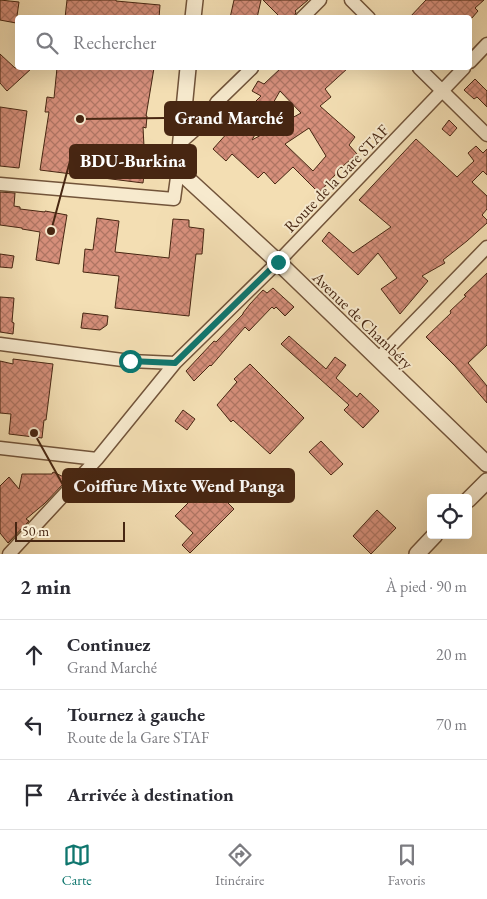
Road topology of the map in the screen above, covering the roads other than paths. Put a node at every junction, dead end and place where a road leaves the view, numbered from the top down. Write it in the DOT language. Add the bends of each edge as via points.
graph roads {
  1 [pos="195,0"];
  2 [pos="320,0"];
  3 [pos="352,0"];
  4 [pos="193,15"];
  5 [pos="305,15"];
  6 [pos="366,15"];
  7 [pos="487,44"];
  8 [pos="472,60"];
  9 [pos="188,70"];
  10 [pos="250,70"];
  11 [pos="421,70"];
  12 [pos="462,70"];
  13 [pos="442,90"];
  14 [pos="487,135"];
  15 [pos="180,143"];
  16 [pos="178,170"];
  17 [pos="0,184"];
  18 [pos="487,246"];
  19 [pos="278,262"];
  20 [pos="0,344"];
  21 [pos="378,359"];
  22 [pos="175,363"];
  23 [pos="0,448"];
  24 [pos="98,459"];
  25 [pos="487,464"];
  26 [pos="487,481"];
  27 [pos="472,496"];
  28 [pos="431,539"];
  29 [pos="9,554"];
  30 [pos="417,554"];
  1 -- 4 [label="street"];
  2 -- 5 [label="street"];
  3 -- 6 [label="street"];
  7 -- 8 [label="street"];
  9 -- 15 [label="street"];
  10 -- 15 [label="street" via="217,102 206,120"];
  11 -- 13 [label="street"];
  12 -- 13 [label="street, Route de la Gare STAF"];
  13 -- 14 [label="street"];
  13 -- 19 [label="street, Route de la Gare STAF"];
  15 -- 16 [label="street"];
  16 -- 17 [label="street" via="174,200"];
  16 -- 19 [label="street, Avenue de Chambéry"];
  18 -- 21 [label="street"];
  19 -- 21 [label="street, Avenue de Chambéry"];
  19 -- 22 [label="street, Route de la Gare STAF"];
  20 -- 22 [label="street" via="130,361"];
  21 -- 25 [label="street, Avenue de Chambéry"];
  22 -- 24 [label="street, Route de la Gare STAF"];
  23 -- 24 [label="street"];
  24 -- 29 [label="street, Route de la Gare STAF"];
  26 -- 27 [label="street"];
  28 -- 30 [label="street"];
}
